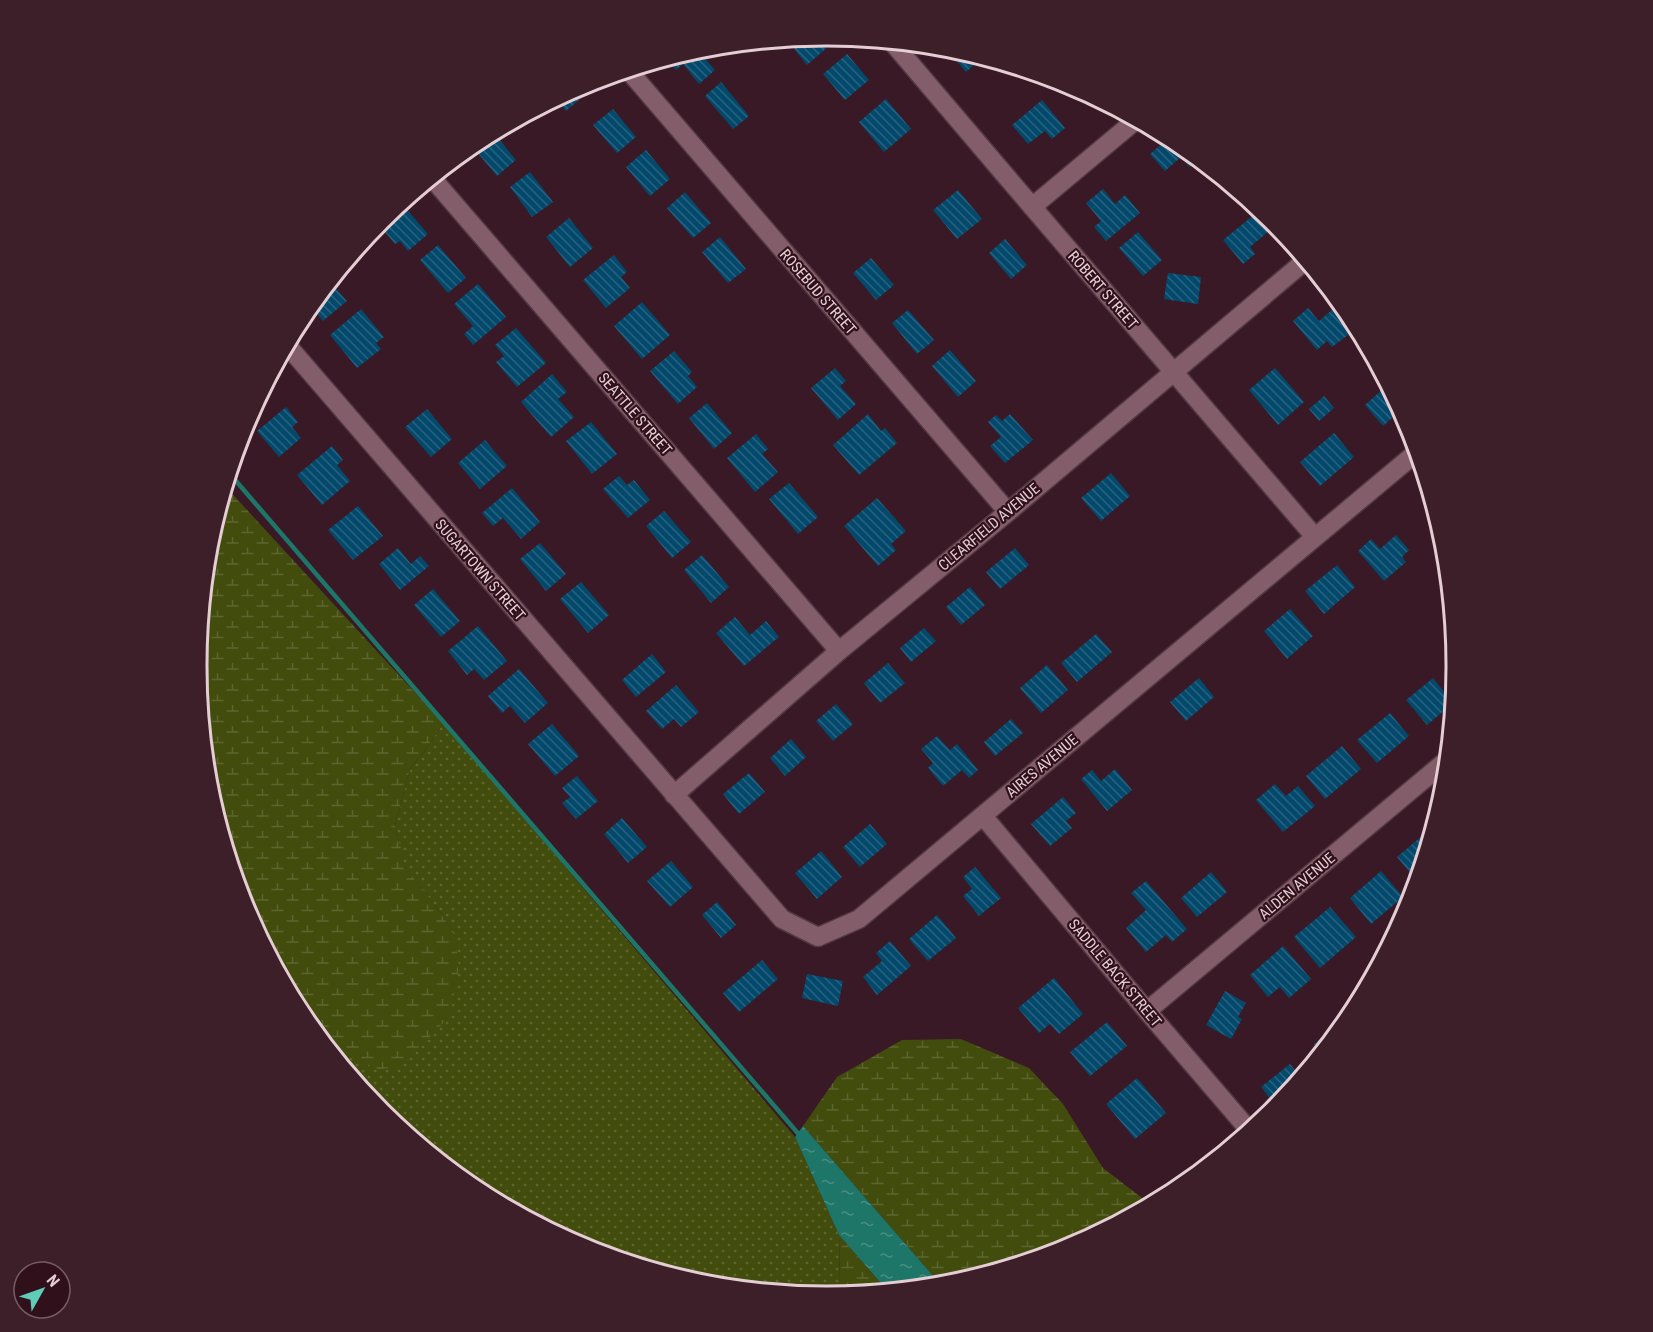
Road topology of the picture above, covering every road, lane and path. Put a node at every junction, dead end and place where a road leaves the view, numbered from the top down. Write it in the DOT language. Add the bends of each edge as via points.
graph roads {
  1 [pos="900,51"];
  2 [pos="634,77"];
  3 [pos="1129,126"];
  4 [pos="437,184"];
  5 [pos="1032,207"];
  6 [pos="1299,266"];
  7 [pos="293,352"];
  8 [pos="1174,371"];
  9 [pos="1410,458"];
  10 [pos="1008,512"];
  11 [pos="1315,537"];
  12 [pos="838,651"];
  13 [pos="1437,768"];
  14 [pos="674,795"];
  15 [pos="983,816"];
  16 [pos="1147,1011"];
  17 [pos="1244,1124"];
  1 -- 5 [label="street, ROBERT STREET"];
  2 -- 10 [label="street, ROSEBUD STREET"];
  3 -- 5 [label="street"];
  4 -- 12 [label="street, SEATTLE STREET"];
  5 -- 8 [label="street, ROBERT STREET"];
  6 -- 8 [label="street, CLEARFIELD AVENUE"];
  7 -- 14 [label="street, SUGARTOWN STREET"];
  8 -- 10 [label="street, CLEARFIELD AVENUE"];
  8 -- 11 [label="street, ROBERT STREET"];
  9 -- 11 [label="street, AIRES AVENUE"];
  10 -- 12 [label="street, CLEARFIELD AVENUE"];
  11 -- 15 [label="street, AIRES AVENUE"];
  12 -- 14 [label="street, CLEARFIELD AVENUE"];
  13 -- 16 [label="street, ALDEN AVENUE"];
  14 -- 15 [label="street, AIRES AVENUE" via="782,920 818,937 859,919"];
  15 -- 16 [label="street, SADDLE BACK STREET"];
  16 -- 17 [label="street, SADDLE BACK STREET"];
}
